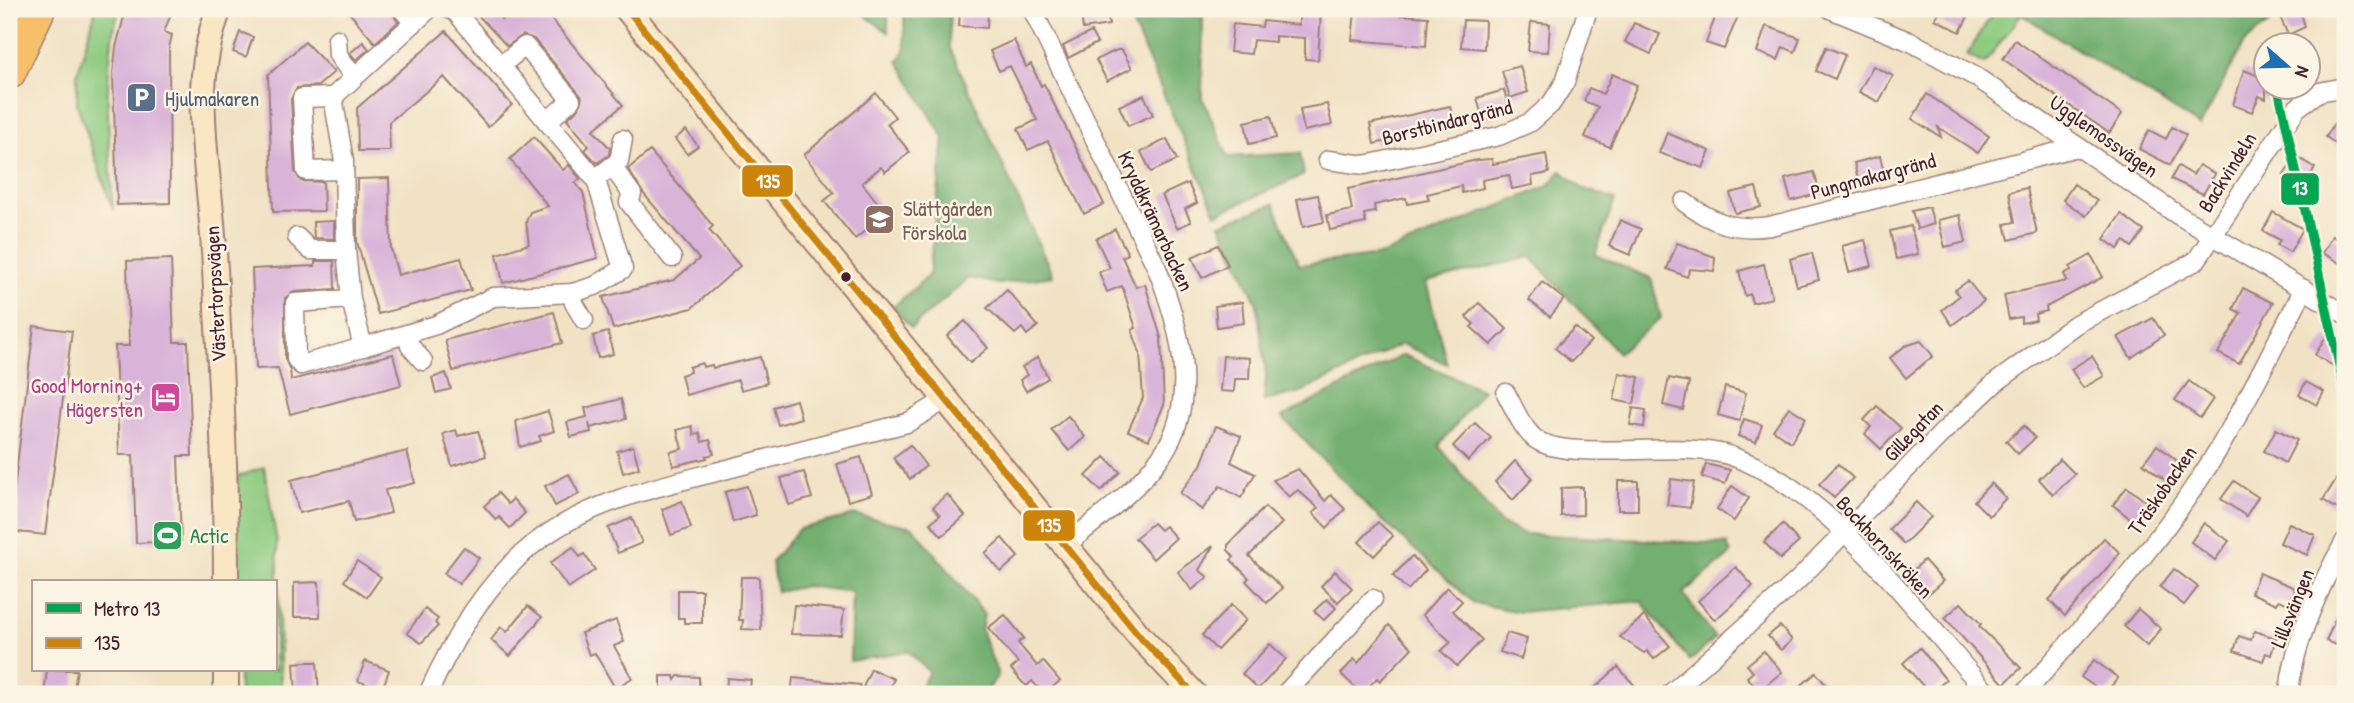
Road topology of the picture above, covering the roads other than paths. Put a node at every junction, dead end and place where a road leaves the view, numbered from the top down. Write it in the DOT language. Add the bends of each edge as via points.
graph roads {
  1 [pos="39,9"];
  2 [pos="219,9"];
  3 [pos="429,9"];
  4 [pos="454,9"];
  5 [pos="627,9"];
  6 [pos="1032,9"];
  7 [pos="1588,9"];
  8 [pos="1830,9"];
  9 [pos="408,16"];
  10 [pos="337,39"];
  11 [pos="500,66"];
  12 [pos="9,73"];
  13 [pos="354,77"];
  14 [pos="2345,87"];
  15 [pos="333,97"];
  16 [pos="547,122"];
  17 [pos="623,139"];
  18 [pos="2077,146"];
  19 [pos="1328,160"];
  20 [pos="612,166"];
  21 [pos="344,170"];
  22 [pos="596,180"];
  23 [pos="1684,202"];
  24 [pos="298,237"];
  25 [pos="2214,237"];
  26 [pos="346,250"];
  27 [pos="672,258"];
  28 [pos="2304,289"];
  29 [pos="572,293"];
  30 [pos="351,299"];
  31 [pos="2345,314"];
  32 [pos="584,320"];
  33 [pos="356,321"];
  34 [pos="401,335"];
  35 [pos="363,347"];
  36 [pos="423,361"];
  37 [pos="1506,393"];
  38 [pos="945,400"];
  39 [pos="1846,533"];
  40 [pos="2345,541"];
  41 [pos="1065,545"];
  42 [pos="226,580"];
  43 [pos="1373,599"];
  44 [pos="226,672"];
  45 [pos="226,694"];
  46 [pos="428,694"];
  47 [pos="1194,694"];
  48 [pos="1285,694"];
  49 [pos="1670,694"];
  50 [pos="1988,694"];
  51 [pos="2024,694"];
  52 [pos="2289,694"];
  1 -- 12 [label="highway"];
  2 -- 42 [label="street, Västertorpsvägen" via="206,50 200,120 214,248"];
  3 -- 9 [label="street"];
  4 -- 11 [label="street"];
  5 -- 38 [label="street"];
  6 -- 41 [label="street, Kryddkrämarbacken" via="1156,266 1174,317 1182,361 1178,419 1161,457"];
  7 -- 19 [label="street, Borstbindargränd" via="1565,82 1551,104 1531,122 1499,136 1364,165"];
  8 -- 18 [label="street, Ugglemossvägen" via="1944,58"];
  9 -- 13 [label="street"];
  10 -- 13 [label="street" via="338,55"];
  11 -- 16 [label="street"];
  11 -- 16 [label="street" via="525,46 571,100"];
  13 -- 15 [label="street"];
  14 -- 25 [label="street, Backvindeln" via="2319,92 2297,108"];
  15 -- 21 [label="street"];
  15 -- 21 [label="street" via="302,98 306,171"];
  16 -- 22 [label="street"];
  17 -- 20 [label="street" via="619,161"];
  18 -- 23 [label="street, Pungmakargränd" via="1763,227 1724,226"];
  18 -- 25 [label="street, Ugglemossvägen"];
  20 -- 22 [label="street"];
  20 -- 27 [label="street" via="632,194 629,202"];
  21 -- 26 [label="street"];
  22 -- 29 [label="street" via="623,269"];
  24 -- 26 [label="street" via="310,250"];
  25 -- 28 [label="street, Ugglemossvägen"];
  25 -- 39 [label="street, Gillegatan" via="2196,261 2179,273 2085,319 2016,367 1960,415"];
  26 -- 30 [label="street"];
  28 -- 31 [label="street, Ugglemossvägen"];
  28 -- 51 [label="street, Träskobacken" via="2188,497 2147,553"];
  29 -- 32 [label="street"];
  29 -- 34 [label="street" via="493,297 436,325"];
  30 -- 33 [label="street"];
  30 -- 35 [label="street" via="295,303 296,359 301,365"];
  33 -- 34 [label="street"];
  33 -- 35 [label="street"];
  34 -- 35 [label="street"];
  34 -- 36 [label="street"];
  37 -- 39 [label="street, Bockhornskröken" via="1525,428 1547,445 1578,450 1681,448 1727,455 1781,481"];
  38 -- 41 [label="street"];
  38 -- 46 [label="street" via="907,423 638,494 600,506 559,527 523,554 489,590 450,648"];
  39 -- 49 [label="street, Gillegatan"];
  39 -- 50 [label="street, Bockhornskröken"];
  40 -- 52 [label="street, Lillsvängen" via="2302,637"];
  41 -- 47 [label="street"];
  43 -- 48 [label="street"];
  44 -- 45 [label="street"];
}
